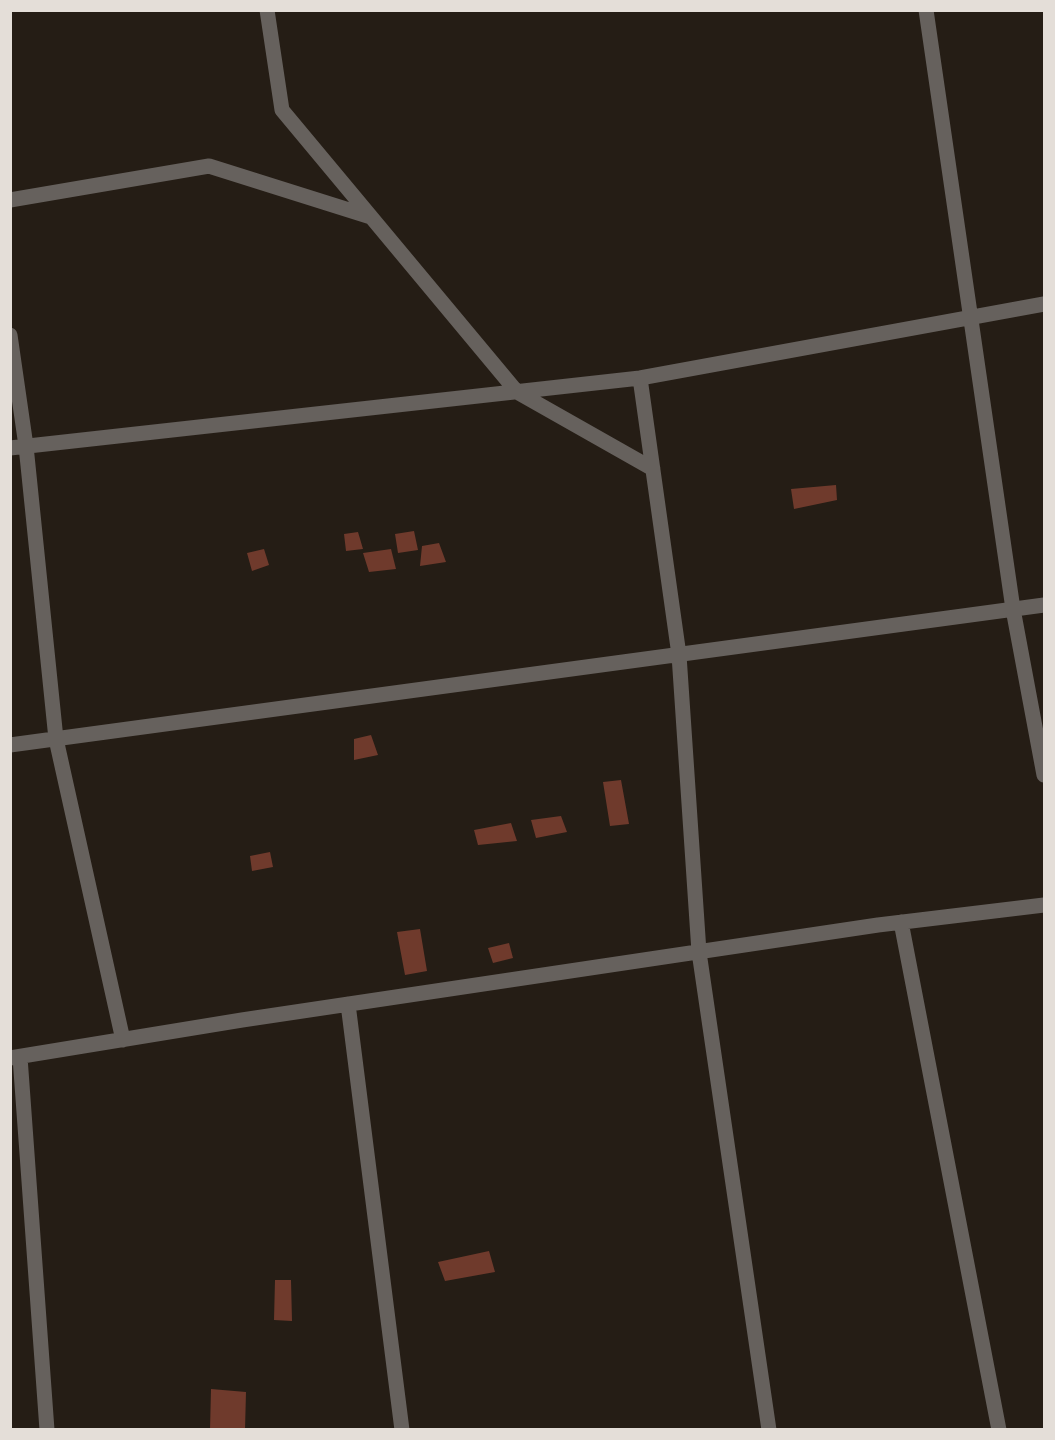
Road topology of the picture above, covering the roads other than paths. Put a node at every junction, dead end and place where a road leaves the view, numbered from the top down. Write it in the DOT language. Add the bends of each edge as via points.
graph roads {
  1 [pos="267,10"];
  2 [pos="926,10"];
  3 [pos="10,200"];
  4 [pos="371,217"];
  5 [pos="1044,304"];
  6 [pos="970,319"];
  7 [pos="10,335"];
  8 [pos="640,378"];
  9 [pos="518,392"];
  10 [pos="26,446"];
  11 [pos="10,448"];
  12 [pos="653,469"];
  13 [pos="1044,605"];
  14 [pos="1013,609"];
  15 [pos="680,655"];
  16 [pos="56,739"];
  17 [pos="10,745"];
  18 [pos="1044,775"];
  19 [pos="1044,905"];
  20 [pos="901,922"];
  21 [pos="699,952"];
  22 [pos="348,1004"];
  23 [pos="123,1040"];
  24 [pos="15,1057"];
  25 [pos="47,1430"];
  26 [pos="402,1430"];
  27 [pos="769,1430"];
  28 [pos="999,1430"];
  1 -- 4 [label="street" via="282,110"];
  2 -- 6 [label="street"];
  3 -- 4 [label="street" via="209,166"];
  4 -- 9 [label="street"];
  5 -- 6 [label="street"];
  6 -- 8 [label="street"];
  6 -- 14 [label="street"];
  7 -- 10 [label="street"];
  8 -- 9 [label="street"];
  8 -- 12 [label="street"];
  9 -- 10 [label="street"];
  9 -- 12 [label="street"];
  10 -- 11 [label="street"];
  10 -- 16 [label="street"];
  12 -- 15 [label="street"];
  13 -- 14 [label="street"];
  14 -- 15 [label="street"];
  14 -- 18 [label="street"];
  15 -- 16 [label="street"];
  15 -- 21 [label="street"];
  16 -- 17 [label="street"];
  16 -- 23 [label="street"];
  19 -- 20 [label="street"];
  20 -- 21 [label="street"];
  20 -- 28 [label="street"];
  21 -- 22 [label="street"];
  21 -- 27 [label="street"];
  22 -- 23 [label="street"];
  22 -- 26 [label="street"];
  23 -- 24 [label="street"];
  24 -- 25 [label="street"];
}
